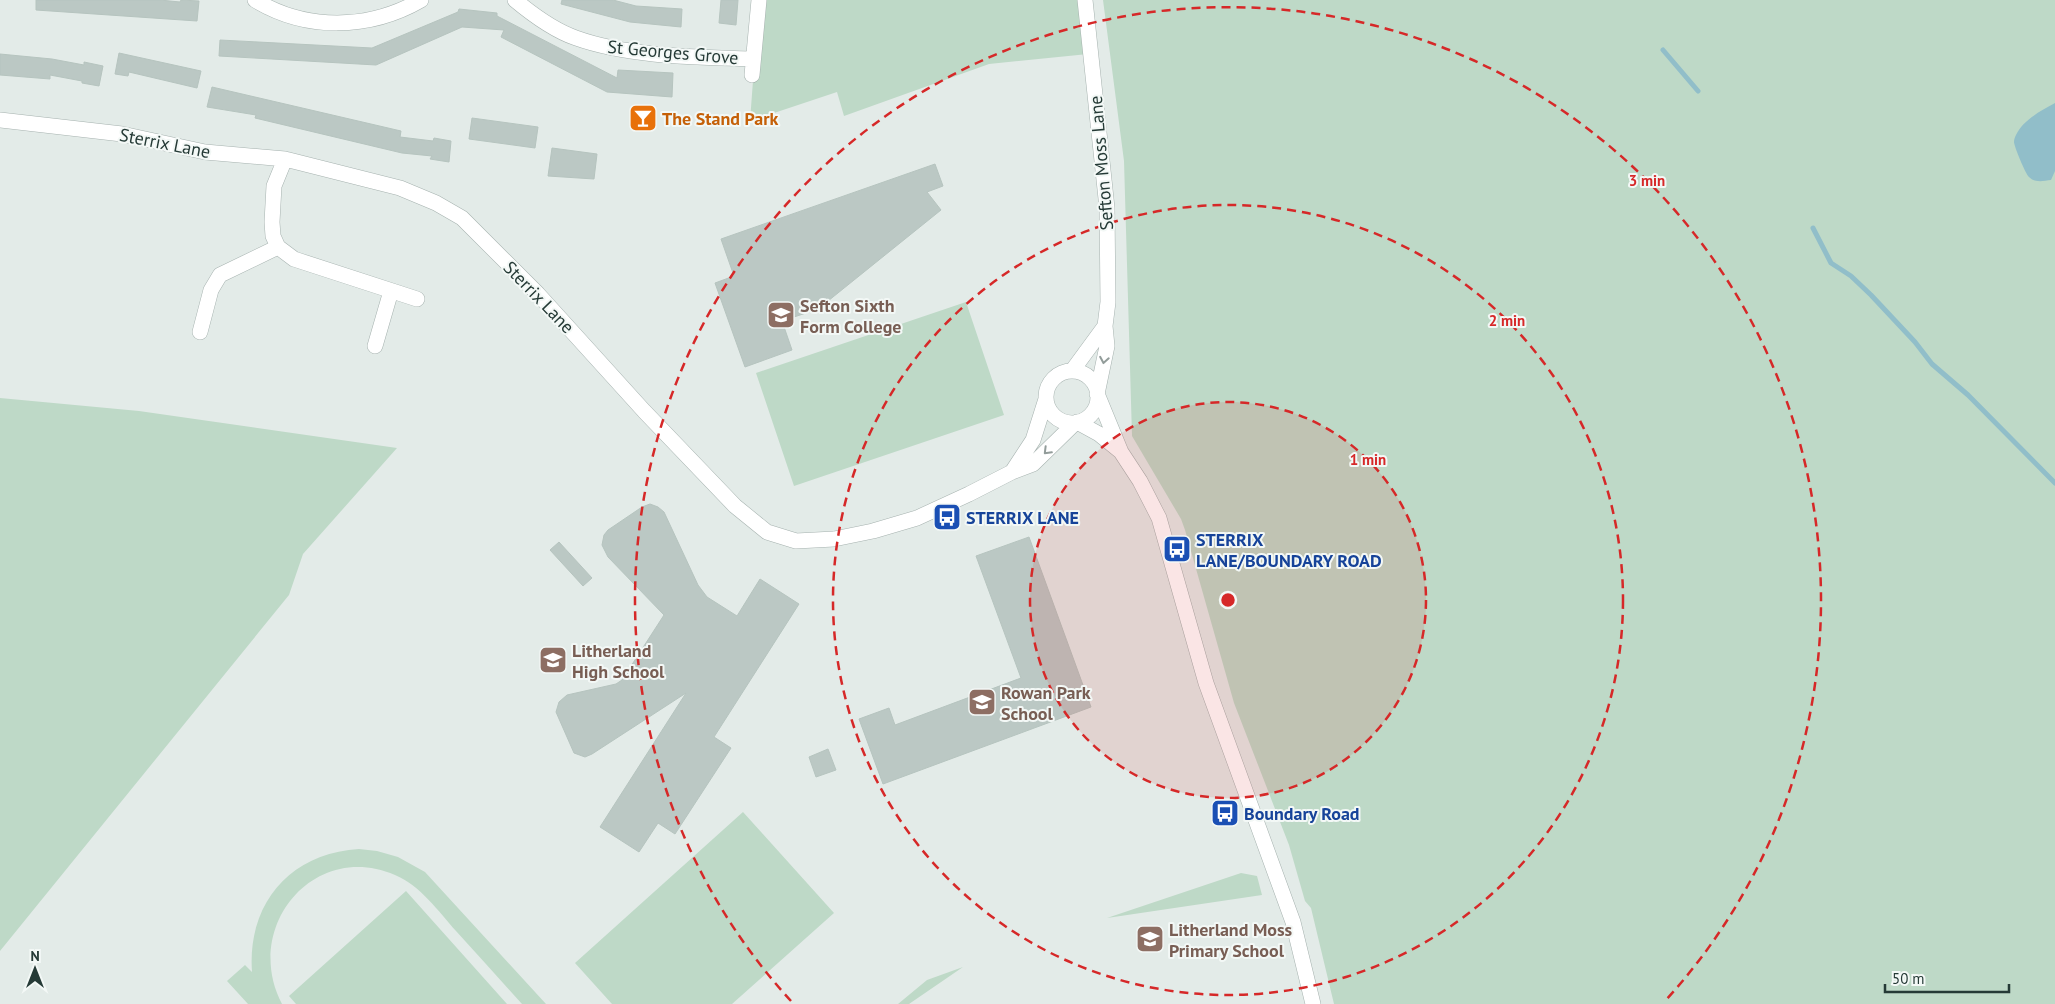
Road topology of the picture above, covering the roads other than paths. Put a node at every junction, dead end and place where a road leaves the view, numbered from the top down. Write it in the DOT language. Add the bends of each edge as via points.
graph roads {
  1 [pos="255,0"];
  2 [pos="421,0"];
  3 [pos="515,0"];
  4 [pos="759,0"];
  5 [pos="1085,0"];
  6 [pos="753,59"];
  7 [pos="752,75"];
  8 [pos="0,120"];
  9 [pos="285,159"];
  10 [pos="278,247"];
  11 [pos="391,292"];
  12 [pos="417,299"];
  13 [pos="1105,326"];
  14 [pos="200,332"];
  15 [pos="375,346"];
  16 [pos="1072,371"];
  17 [pos="1098,395"];
  18 [pos="1046,399"];
  19 [pos="1076,422"];
  20 [pos="1121,452"];
  21 [pos="1012,472"];
  22 [pos="1313,1004"];
  1 -- 2 [label="street" via="286,16 323,23 373,18"];
  3 -- 6 [label="street, St Georges Grove" via="554,28 597,44 686,56"];
  4 -- 6 [label="street"];
  5 -- 13 [label="street, Sefton Moss Lane" via="1107,208"];
  6 -- 7 [label="street"];
  8 -- 9 [label="street, Sterrix Lane" via="122,134 205,152"];
  9 -- 10 [label="street" via="274,186 272,203"];
  9 -- 21 [label="street, Sterrix Lane" via="400,188 462,218 538,294 735,506 767,532 796,541 834,539 873,531 917,518"];
  10 -- 11 [label="street" via="294,259"];
  10 -- 14 [label="street" via="220,275 211,290"];
  11 -- 12 [label="street"];
  11 -- 15 [label="street"];
  13 -- 16 [label="street"];
  13 -- 17 [label="street, Sefton Moss Lane, one-way" via="1107,346"];
  16 -- 17 [label="street" via="1086,376 1096,386"];
  16 -- 18 [label="street" via="1064,372 1052,381"];
  17 -- 19 [label="street" via="1090,416"];
  17 -- 20 [label="street"];
  18 -- 19 [label="street" via="1059,420"];
  18 -- 21 [label="street, Sterrix Lane" via="1033,440"];
  19 -- 20 [label="street" via="1099,434"];
  19 -- 21 [label="street, Sterrix Lane, one-way" via="1033,464"];
  20 -- 22 [label="street" via="1159,518 1206,683 1293,922"];
}
